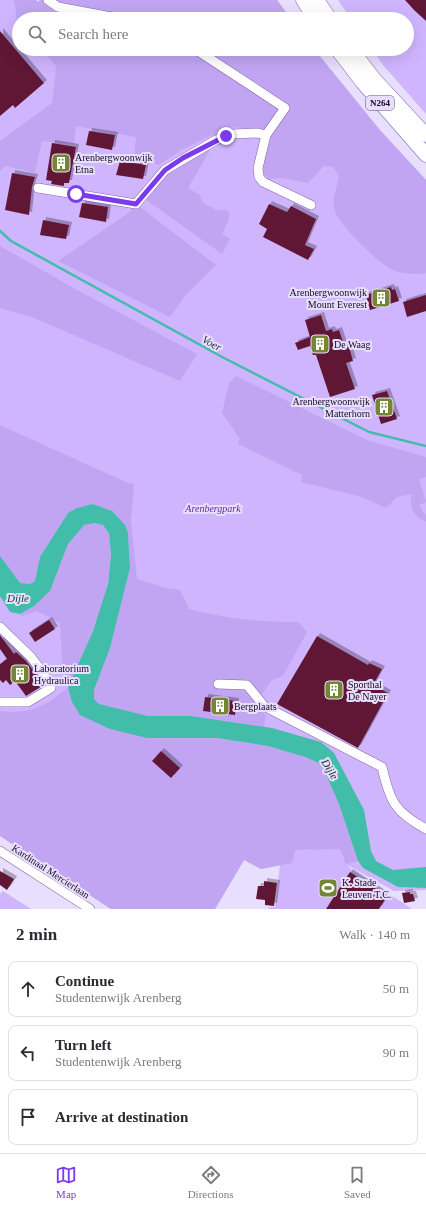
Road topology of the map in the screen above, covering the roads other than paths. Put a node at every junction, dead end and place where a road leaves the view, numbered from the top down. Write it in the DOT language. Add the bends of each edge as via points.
graph roads {
  1 [pos="48,0"];
  2 [pos="302,0"];
  3 [pos="317,0"];
  4 [pos="85,12"];
  5 [pos="310,12"];
  6 [pos="325,12"];
  7 [pos="207,56"];
  8 [pos="342,56"];
  9 [pos="356,56"];
  10 [pos="266,135"];
  11 [pos="426,135"];
  12 [pos="426,155"];
  13 [pos="38,188"];
  14 [pos="311,205"];
  15 [pos="0,627"];
  16 [pos="218,684"];
  17 [pos="0,702"];
  18 [pos="426,829"];
  19 [pos="0,851"];
  20 [pos="90,909"];
  1 -- 4 [label="street" via="58,7"];
  2 -- 5 [label="highway"];
  3 -- 6 [label="highway"];
  7 -- 10 [label="street" via="285,108"];
  8 -- 12 [label="highway, N264" via="363,84"];
  9 -- 11 [label="highway, N264"];
  10 -- 13 [label="street" via="233,134 216,140 165,170 136,204"];
  10 -- 14 [label="street" via="258,168 259,177 263,182"];
  15 -- 17 [label="street" via="31,657 51,684 51,688 28,702"];
  16 -- 18 [label="street" via="247,685 264,706 382,767 386,787 394,804 406,818"];
  19 -- 20 [label="street, Kardinaal Mercierlaan"];
}
